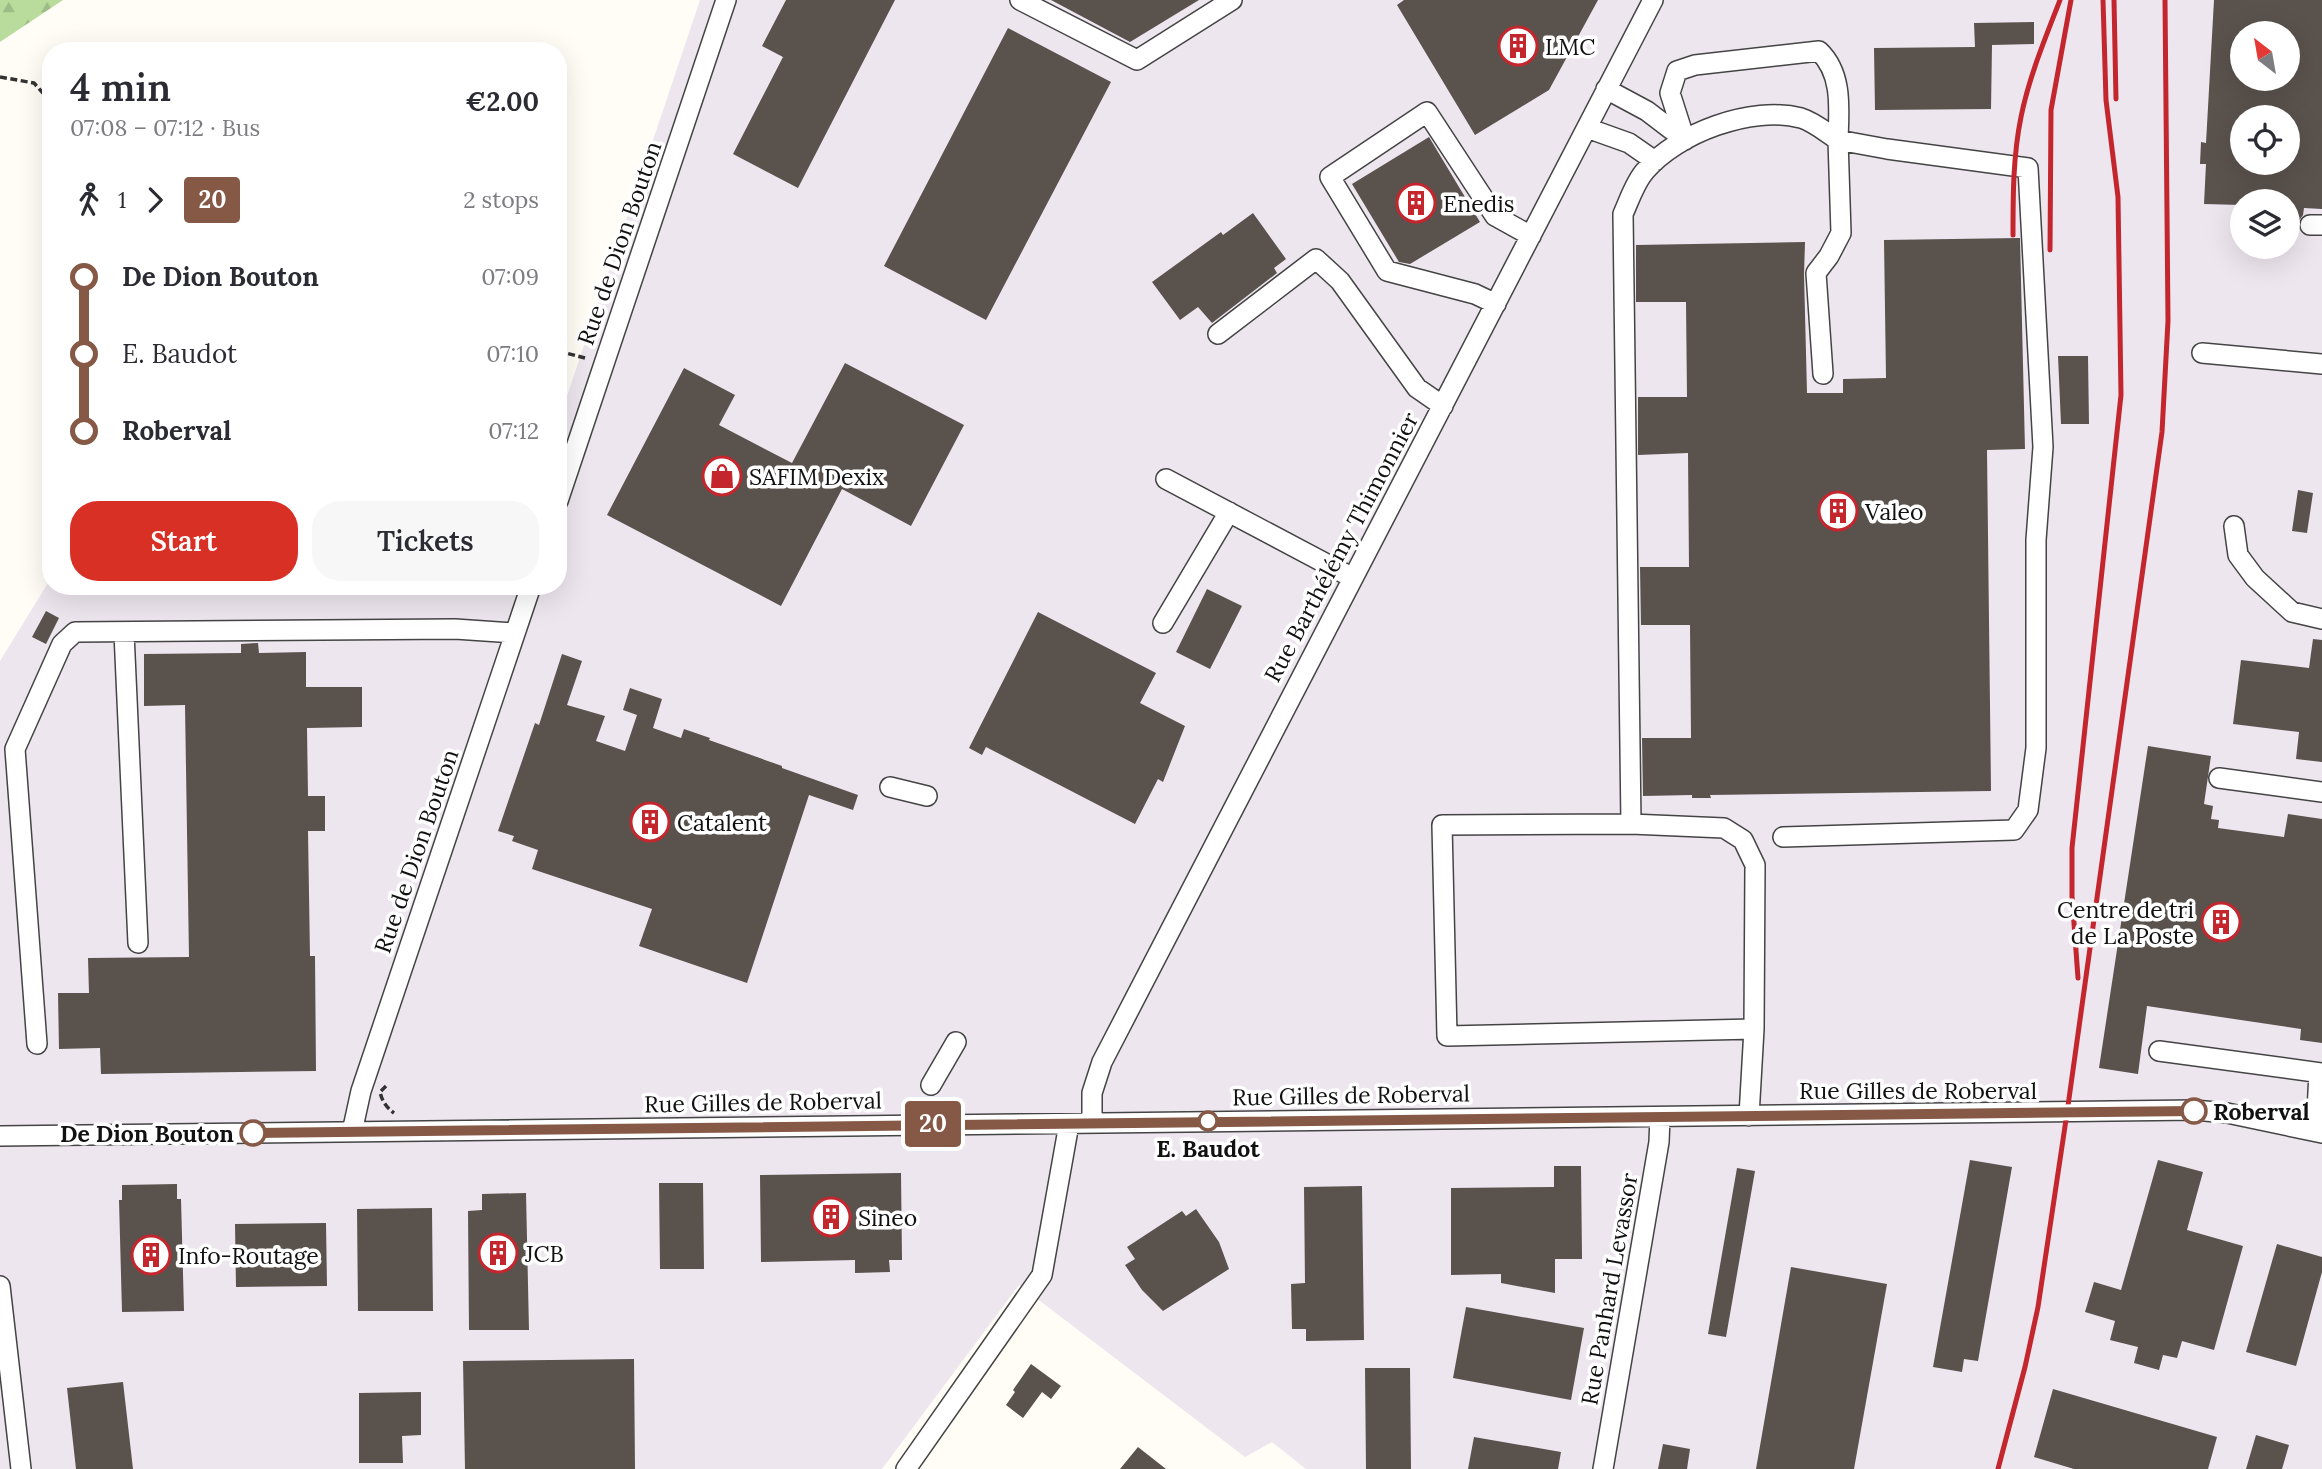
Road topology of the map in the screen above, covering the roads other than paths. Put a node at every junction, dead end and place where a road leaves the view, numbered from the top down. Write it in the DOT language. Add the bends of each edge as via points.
graph roads {
  1 [pos="726,0"];
  2 [pos="1020,0"];
  3 [pos="1232,0"];
  4 [pos="1653,0"];
  5 [pos="1606,89"];
  6 [pos="1587,128"];
  7 [pos="1685,140"];
  8 [pos="1838,140"];
  9 [pos="1655,161"];
  10 [pos="1531,236"];
  11 [pos="1496,304"];
  12 [pos="1218,334"];
  13 [pos="2202,353"];
  14 [pos="2322,364"];
  15 [pos="1823,374"];
  16 [pos="1443,406"];
  17 [pos="567,474"];
  18 [pos="1166,479"];
  19 [pos="1229,512"];
  20 [pos="2234,526"];
  21 [pos="1353,578"];
  22 [pos="528,595"];
  23 [pos="2322,619"];
  24 [pos="1163,623"];
  25 [pos="124,633"];
  26 [pos="515,633"];
  27 [pos="2220,778"];
  28 [pos="890,787"];
  29 [pos="2322,792"];
  30 [pos="927,796"];
  31 [pos="1630,824"];
  32 [pos="1783,836"];
  33 [pos="138,943"];
  34 [pos="1754,1029"];
  35 [pos="957,1042"];
  36 [pos="37,1044"];
  37 [pos="2159,1051"];
  38 [pos="2321,1073"];
  39 [pos="931,1085"];
  40 [pos="1749,1116"];
  41 [pos="1660,1117"];
  42 [pos="1092,1123"];
  43 [pos="1069,1124"];
  44 [pos="352,1132"];
  45 [pos="2319,1132"];
  46 [pos="0,1136"];
  47 [pos="0,1286"];
  48 [pos="21,1469"];
  49 [pos="906,1469"];
  50 [pos="1603,1469"];
  1 -- 17 [label="street, Rue de Dion Bouton"];
  2 -- 3 [label="street" via="1137,60"];
  4 -- 5 [label="street, Rue Barthélémy Thimonnier"];
  5 -- 6 [label="street, Rue Barthélémy Thimonnier"];
  5 -- 7 [label="street" via="1647,111"];
  6 -- 9 [label="street" via="1629,143"];
  6 -- 10 [label="street, Rue Barthélémy Thimonnier"];
  7 -- 8 [label="street" via="1699,131 1760,114 1802,118"];
  7 -- 8 [label="street" via="1670,93 1677,71 1819,51 1829,60 1836,78"];
  7 -- 9 [label="street"];
  8 -- 15 [label="street" via="1841,233 1816,273"];
  8 -- 32 [label="street" via="2028,169 2043,447 2036,540 2036,748 2028,810 2014,830"];
  9 -- 31 [label="street" via="1643,173 1623,214"];
  10 -- 11 [label="street, Rue Barthélémy Thimonnier"];
  10 -- 11 [label="street" via="1495,216 1427,112 1330,177 1387,271"];
  11 -- 16 [label="street, Rue Barthélémy Thimonnier"];
  12 -- 16 [label="street" via="1317,259 1340,281 1417,388"];
  13 -- 14 [label="street"];
  16 -- 21 [label="street, Rue Barthélémy Thimonnier"];
  18 -- 19 [label="street"];
  19 -- 21 [label="street"];
  19 -- 24 [label="street"];
  20 -- 23 [label="street" via="2238,555 2255,578 2292,612"];
  21 -- 42 [label="street, Rue Barthélémy Thimonnier" via="1102,1062 1092,1094"];
  22 -- 26 [label="street, Rue de Dion Bouton"];
  25 -- 26 [label="street" via="455,629"];
  25 -- 33 [label="street"];
  25 -- 36 [label="street" via="75,632 62,644 15,748"];
  26 -- 44 [label="street, Rue de Dion Bouton" via="361,1091"];
  27 -- 29 [label="street"];
  28 -- 30 [label="street"];
  31 -- 34 [label="street" via="1724,828 1743,840 1755,865"];
  31 -- 34 [label="street" via="1442,825 1447,1036"];
  34 -- 40 [label="street"];
  35 -- 39 [label="street"];
  37 -- 38 [label="street"];
  38 -- 45 [label="street"];
  40 -- 41 [label="street, Rue Gilles de Roberval"];
  40 -- 45 [label="street, Rue Gilles de Roberval" via="2194,1111"];
  41 -- 42 [label="street, Rue Gilles de Roberval"];
  41 -- 50 [label="street, Rue Panhard Levassor"];
  42 -- 43 [label="street, Rue Gilles de Roberval"];
  43 -- 44 [label="street, Rue Gilles de Roberval"];
  43 -- 49 [label="street" via="1042,1275"];
  44 -- 46 [label="street, Rue Gilles de Roberval"];
  47 -- 48 [label="street"];
}
